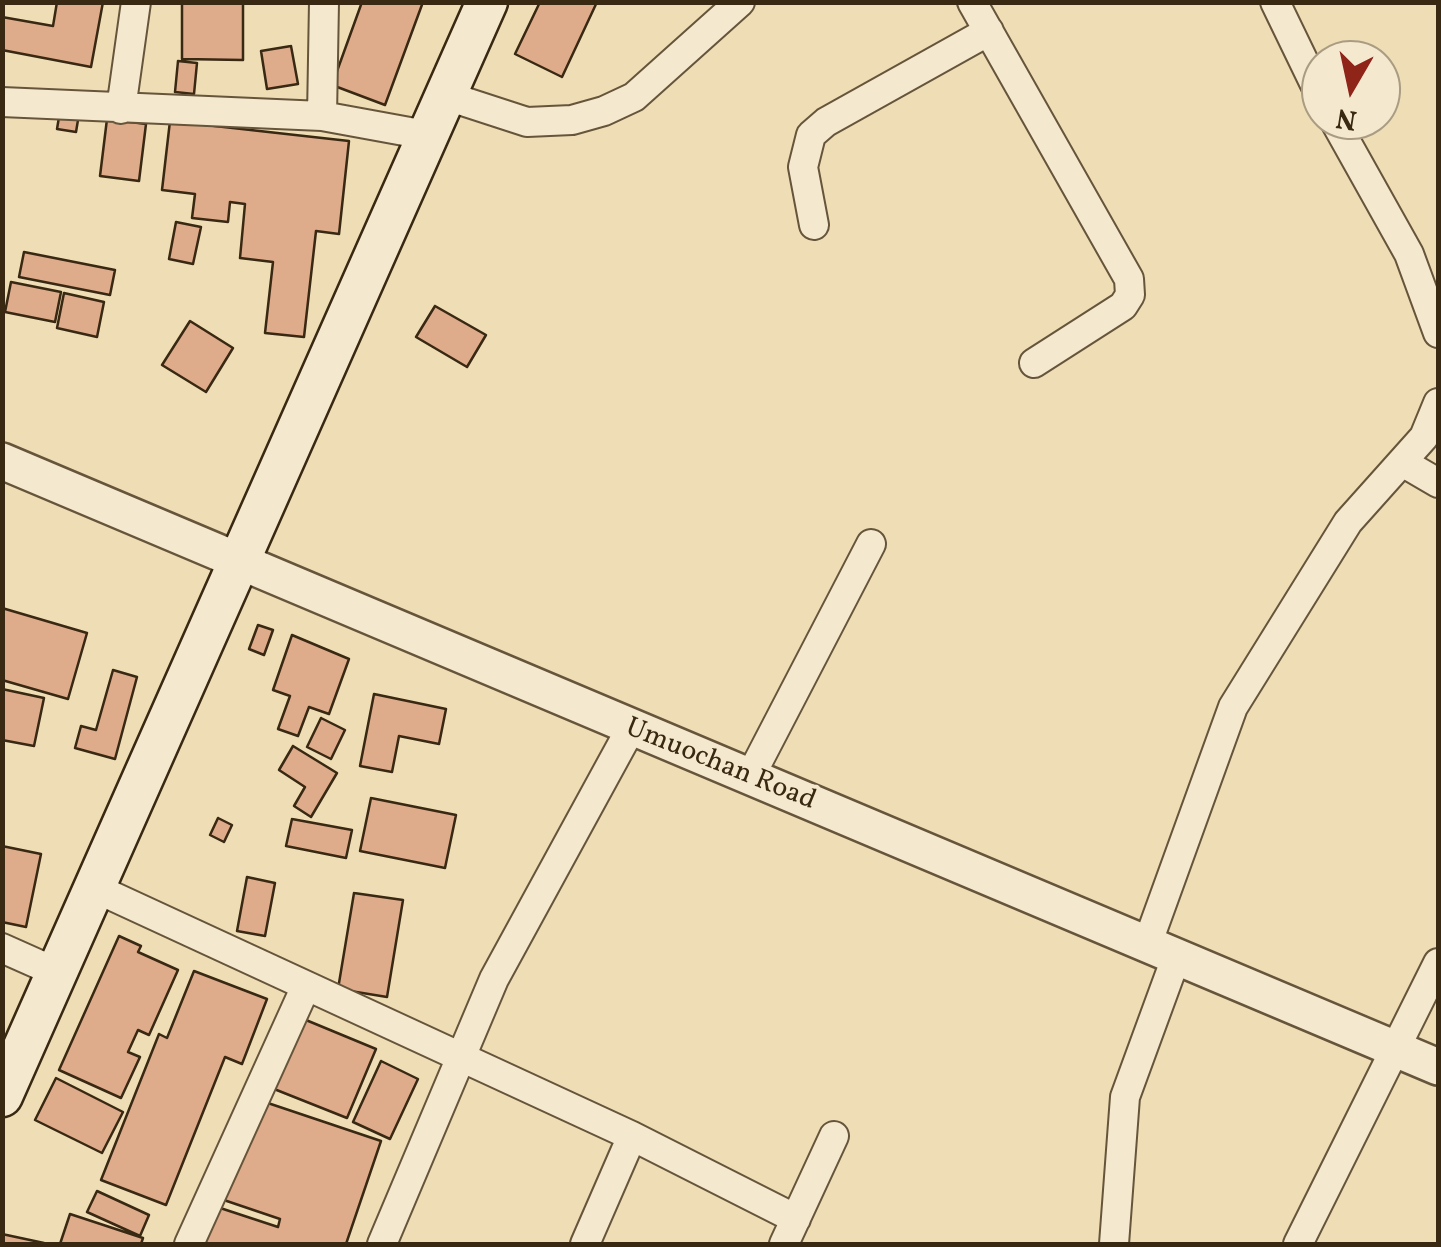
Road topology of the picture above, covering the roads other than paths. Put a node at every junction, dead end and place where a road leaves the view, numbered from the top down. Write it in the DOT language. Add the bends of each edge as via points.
graph roads {
  1 [pos="136,2"];
  2 [pos="324,2"];
  3 [pos="487,2"];
  4 [pos="740,2"];
  5 [pos="972,2"];
  6 [pos="1276,2"];
  7 [pos="989,31"];
  8 [pos="1301,54"];
  9 [pos="444,95"];
  10 [pos="2,102"];
  11 [pos="120,108"];
  12 [pos="322,116"];
  13 [pos="426,135"];
  14 [pos="1345,140"];
  15 [pos="814,225"];
  16 [pos="1438,334"];
  17 [pos="1034,363"];
  18 [pos="1438,403"];
  19 [pos="2,461"];
  20 [pos="1402,462"];
  21 [pos="1438,483"];
  22 [pos="871,544"];
  23 [pos="242,560"];
  24 [pos="630,730"];
  25 [pos="750,777"];
  26 [pos="97,890"];
  27 [pos="2,948"];
  28 [pos="1162,949"];
  29 [pos="1438,963"];
  30 [pos="58,973"];
  31 [pos="306,986"];
  32 [pos="1397,1050"];
  33 [pos="460,1056"];
  34 [pos="1438,1067"];
  35 [pos="2,1096"];
  36 [pos="632,1136"];
  37 [pos="834,1136"];
  38 [pos="790,1232"];
  39 [pos="189,1244"];
  40 [pos="382,1244"];
  41 [pos="585,1244"];
  42 [pos="1114,1244"];
  43 [pos="1298,1244"];
  1 -- 11 [label="street"];
  2 -- 12 [label="street"];
  3 -- 9 [label="main road"];
  4 -- 9 [label="street" via="634,97 604,111 527,122"];
  5 -- 7 [label="street"];
  6 -- 8 [label="street"];
  7 -- 15 [label="street" via="812,135 803,167"];
  7 -- 17 [label="street" via="1129,279 1124,306"];
  9 -- 13 [label="main road"];
  10 -- 11 [label="street"];
  11 -- 12 [label="street"];
  12 -- 13 [label="street"];
  13 -- 23 [label="main road"];
  14 -- 16 [label="street" via="1409,254"];
  18 -- 20 [label="street" via="1424,437"];
  19 -- 23 [label="street, Umuochan Road"];
  20 -- 21 [label="street"];
  20 -- 28 [label="street" via="1348,522 1232,707"];
  22 -- 25 [label="street"];
  23 -- 24 [label="street, Umuochan Road"];
  23 -- 26 [label="main road"];
  24 -- 25 [label="street, Umuochan Road"];
  24 -- 33 [label="street" via="523,920"];
  25 -- 28 [label="street, Umuochan Road"];
  26 -- 30 [label="main road"];
  26 -- 31 [label="street"];
  27 -- 30 [label="street"];
  28 -- 32 [label="street, Umuochan Road"];
  28 -- 42 [label="street" via="1125,1097"];
  29 -- 32 [label="street"];
  30 -- 35 [label="main road"];
  31 -- 33 [label="street"];
  31 -- 39 [label="street"];
  32 -- 34 [label="street, Umuochan Road"];
  32 -- 43 [label="street"];
  33 -- 36 [label="street"];
  33 -- 40 [label="street"];
  36 -- 38 [label="street"];
  36 -- 41 [label="street"];
  37 -- 38 [label="street"];
}
